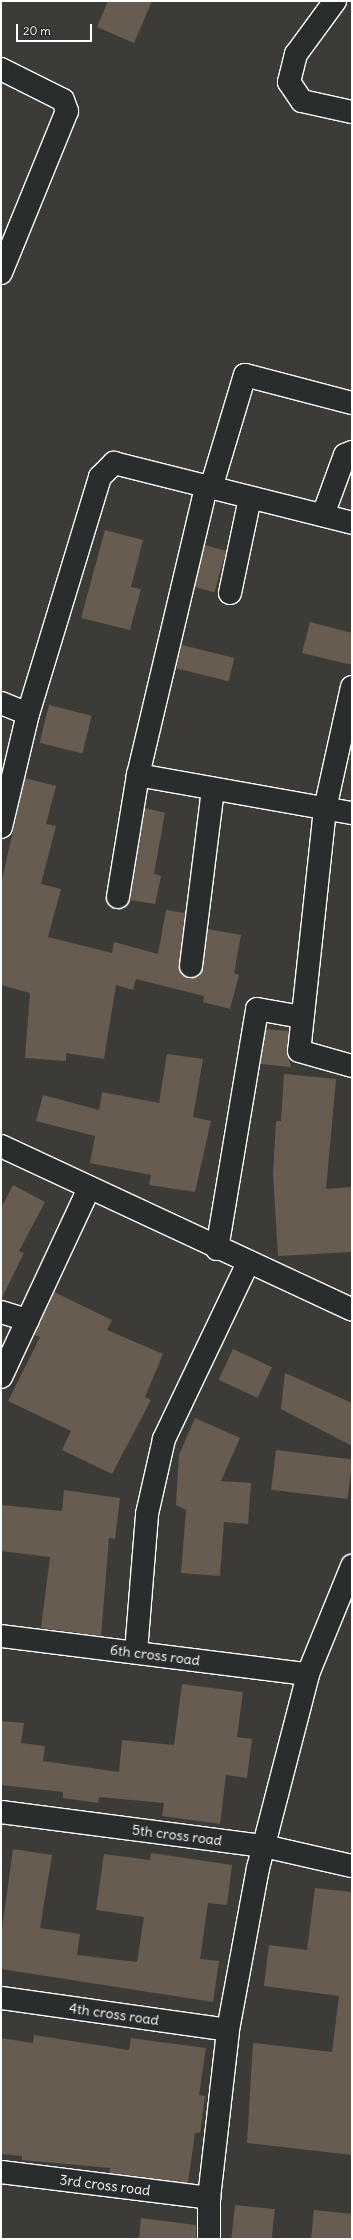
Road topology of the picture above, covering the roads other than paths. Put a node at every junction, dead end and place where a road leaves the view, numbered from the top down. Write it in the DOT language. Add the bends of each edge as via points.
graph roads {
  1 [pos="335,1"];
  2 [pos="1,69"];
  3 [pos="352,112"];
  4 [pos="1,273"];
  5 [pos="352,403"];
  6 [pos="352,452"];
  7 [pos="208,488"];
  8 [pos="250,498"];
  9 [pos="323,515"];
  10 [pos="352,523"];
  11 [pos="230,593"];
  12 [pos="352,687"];
  13 [pos="1,703"];
  14 [pos="28,714"];
  15 [pos="138,775"];
  16 [pos="213,790"];
  17 [pos="325,809"];
  18 [pos="352,813"];
  19 [pos="1,827"];
  20 [pos="118,897"];
  21 [pos="191,966"];
  22 [pos="302,1017"];
  23 [pos="352,1066"];
  24 [pos="1,1146"];
  25 [pos="89,1188"];
  26 [pos="217,1249"];
  27 [pos="248,1263"];
  28 [pos="352,1310"];
  29 [pos="1,1312"];
  30 [pos="28,1320"];
  31 [pos="1,1377"];
  32 [pos="352,1566"];
  33 [pos="1,1636"];
  34 [pos="136,1652"];
  35 [pos="308,1674"];
  36 [pos="1,1812"];
  37 [pos="264,1846"];
  38 [pos="352,1866"];
  39 [pos="1,1998"];
  40 [pos="228,2030"];
  41 [pos="1,2172"];
  42 [pos="208,2198"];
  43 [pos="209,2239"];
  1 -- 3 [label="street" via="296,54 288,82 302,101"];
  2 -- 4 [label="street" via="63,100 67,111"];
  5 -- 7 [label="street" via="245,375"];
  6 -- 9 [label="street" via="345,455"];
  7 -- 8 [label="street"];
  7 -- 14 [label="street" via="114,463 100,477"];
  7 -- 15 [label="street"];
  8 -- 9 [label="street"];
  8 -- 11 [label="street"];
  9 -- 10 [label="street"];
  12 -- 17 [label="street"];
  13 -- 14 [label="street"];
  14 -- 19 [label="street"];
  15 -- 16 [label="street"];
  15 -- 20 [label="street"];
  16 -- 17 [label="street" via="280,799"];
  16 -- 21 [label="street"];
  17 -- 18 [label="street"];
  17 -- 22 [label="street"];
  22 -- 23 [label="street" via="299,1051"];
  22 -- 26 [label="street" via="257,1009"];
  24 -- 25 [label="street"];
  25 -- 26 [label="street"];
  25 -- 30 [label="street"];
  26 -- 27 [label="street"];
  27 -- 28 [label="street"];
  27 -- 34 [label="street" via="164,1439 147,1514"];
  29 -- 30 [label="street"];
  30 -- 31 [label="street"];
  32 -- 35 [label="street"];
  33 -- 34 [label="street, 6th cross road"];
  34 -- 35 [label="street, 6th cross road"];
  35 -- 37 [label="street"];
  36 -- 37 [label="street, 5th cross road"];
  37 -- 38 [label="street, 5th cross road"];
  37 -- 40 [label="street"];
  39 -- 40 [label="street, 4th cross road"];
  40 -- 42 [label="street"];
  41 -- 42 [label="street, 3rd cross road"];
  42 -- 43 [label="street"];
}
